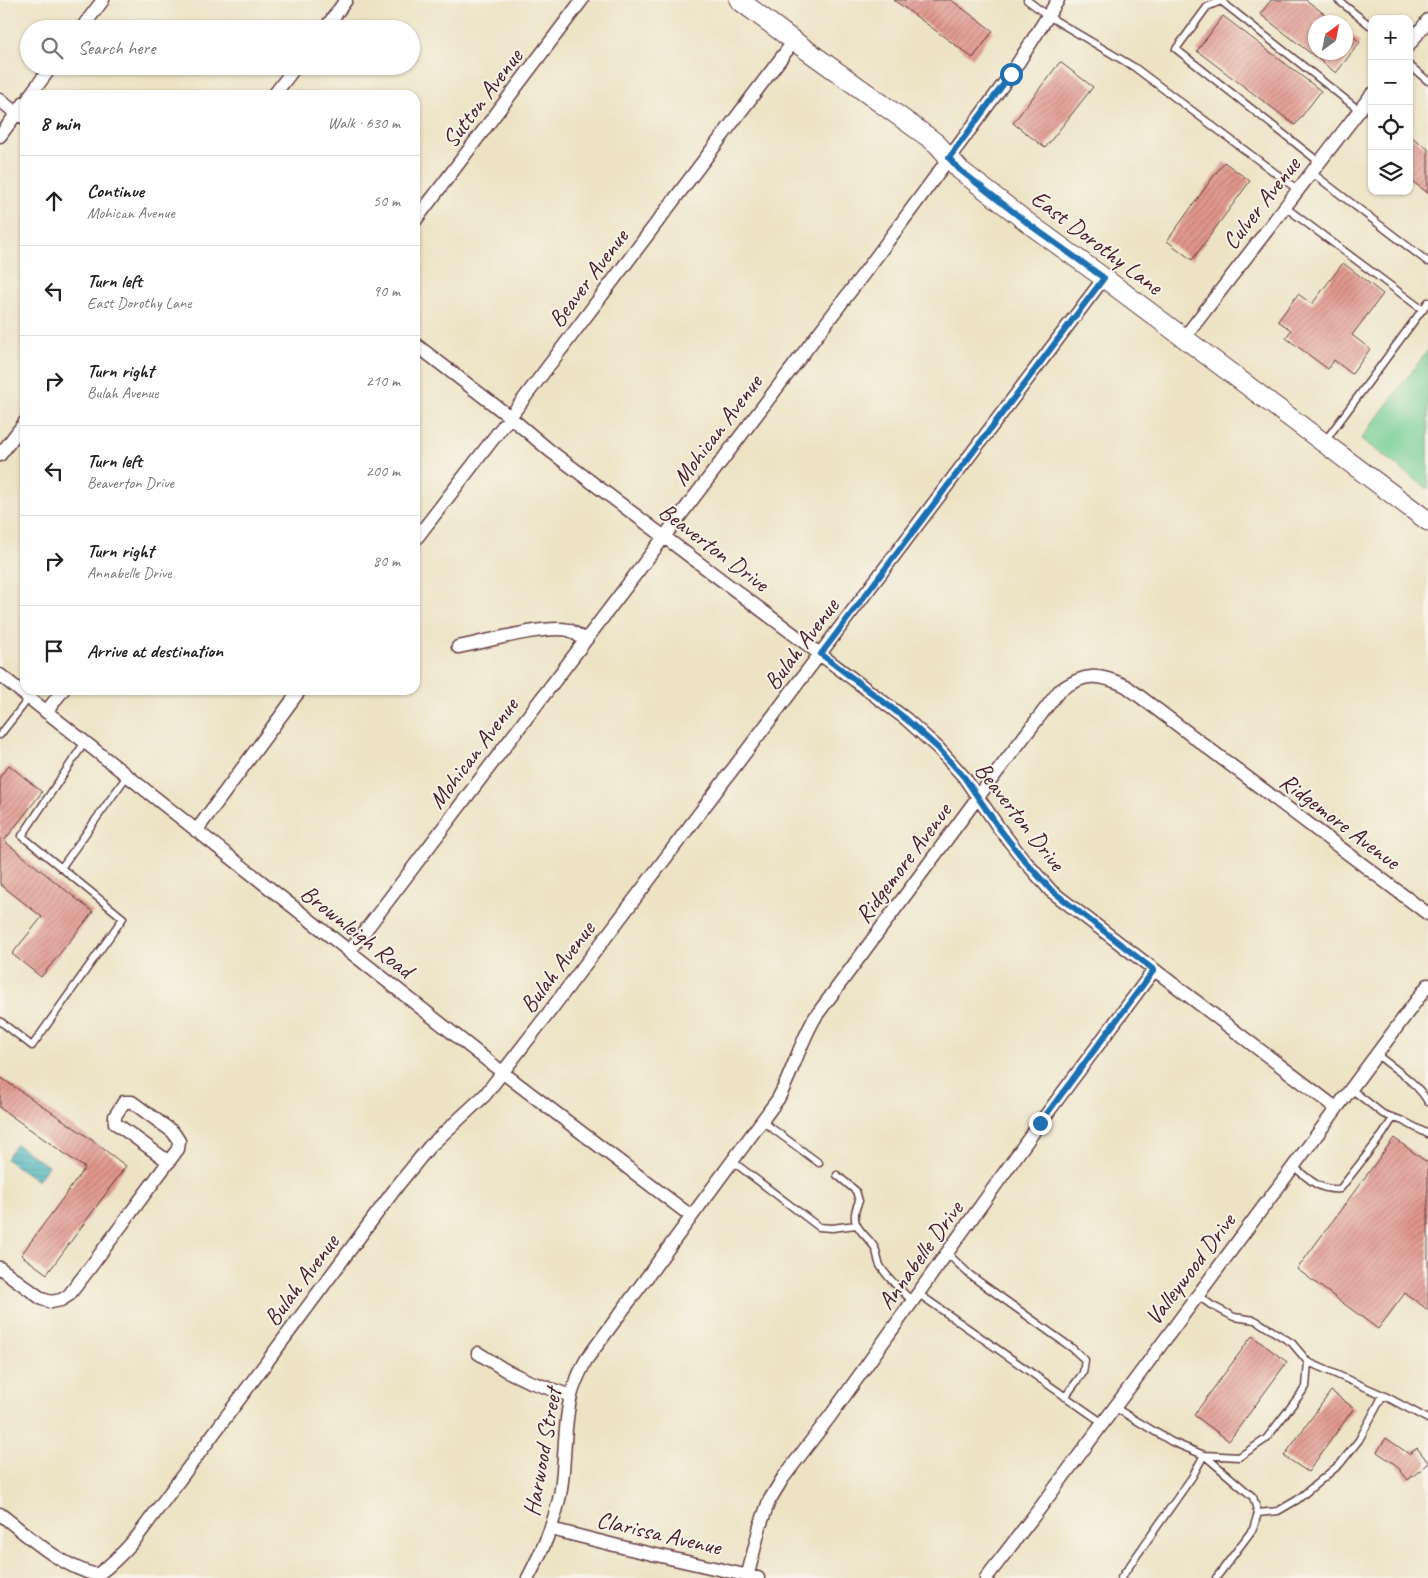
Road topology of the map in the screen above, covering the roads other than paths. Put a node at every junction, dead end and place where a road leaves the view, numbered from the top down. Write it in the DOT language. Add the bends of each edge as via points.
graph roads {
  1 [pos="103,0"];
  2 [pos="346,0"];
  3 [pos="582,0"];
  4 [pos="739,0"];
  5 [pos="1027,0"];
  6 [pos="1058,0"];
  7 [pos="1338,0"];
  8 [pos="1222,1"];
  9 [pos="1048,16"];
  10 [pos="88,20"];
  11 [pos="332,20"];
  12 [pos="1428,20"];
  13 [pos="1368,24"];
  14 [pos="1413,40"];
  15 [pos="794,41"];
  16 [pos="1413,68"];
  17 [pos="45,75"];
  18 [pos="289,75"];
  19 [pos="1428,81"];
  20 [pos="34,90"];
  21 [pos="278,90"];
  22 [pos="1368,99"];
  23 [pos="0,100"];
  24 [pos="20,110"];
  25 [pos="1359,110"];
  26 [pos="20,112"];
  27 [pos="0,136"];
  28 [pos="949,158"];
  29 [pos="1315,167"];
  30 [pos="1298,190"];
  31 [pos="1285,207"];
  32 [pos="420,214"];
  33 [pos="1428,262"];
  34 [pos="1104,278"];
  35 [pos="1428,302"];
  36 [pos="1423,310"];
  37 [pos="1184,338"];
  38 [pos="420,348"];
  39 [pos="510,418"];
  40 [pos="20,429"];
  41 [pos="1324,442"];
  42 [pos="0,455"];
  43 [pos="1428,521"];
  44 [pos="420,534"];
  45 [pos="664,536"];
  46 [pos="585,640"];
  47 [pos="458,647"];
  48 [pos="821,654"];
  49 [pos="0,675"];
  50 [pos="20,691"];
  51 [pos="25,695"];
  52 [pos="59,695"];
  53 [pos="296,695"];
  54 [pos="29,698"];
  55 [pos="46,712"];
  56 [pos="0,735"];
  57 [pos="85,742"];
  58 [pos="127,776"];
  59 [pos="978,796"];
  60 [pos="196,831"];
  61 [pos="61,868"];
  62 [pos="1428,914"];
  63 [pos="349,952"];
  64 [pos="1154,970"];
  65 [pos="1428,985"];
  66 [pos="0,1021"];
  67 [pos="1376,1054"];
  68 [pos="502,1072"];
  69 [pos="1350,1088"];
  70 [pos="1428,1102"];
  71 [pos="1336,1108"];
  72 [pos="1393,1118"];
  73 [pos="762,1121"];
  74 [pos="1428,1134"];
  75 [pos="732,1161"];
  76 [pos="168,1162"];
  77 [pos="820,1163"];
  78 [pos="1293,1166"];
  79 [pos="837,1175"];
  80 [pos="692,1216"];
  81 [pos="856,1225"];
  82 [pos="948,1254"];
  83 [pos="0,1268"];
  84 [pos="1197,1295"];
  85 [pos="916,1298"];
  86 [pos="478,1353"];
  87 [pos="1308,1362"];
  88 [pos="1383,1395"];
  89 [pos="571,1396"];
  90 [pos="1065,1397"];
  91 [pos="1114,1407"];
  92 [pos="1428,1419"];
  93 [pos="1102,1423"];
  94 [pos="1204,1455"];
  95 [pos="0,1514"];
  96 [pos="1258,1514"];
  97 [pos="551,1529"];
  98 [pos="751,1577"];
  99 [pos="528,1578"];
  100 [pos="986,1578"];
  101 [pos="1121,1578"];
  102 [pos="1216,1578"];
  1 -- 10 [label="street"];
  2 -- 11 [label="street"];
  3 -- 32 [label="street, Sutton Avenue"];
  4 -- 15 [label="main road, East Dorothy Lane"];
  5 -- 9 [label="lane"];
  6 -- 9 [label="street, Mohican Avenue"];
  7 -- 13 [label="lane"];
  8 -- 25 [label="lane"];
  8 -- 29 [label="lane" via="1208,7 1176,49"];
  9 -- 28 [label="street, Mohican Avenue" via="1011,74"];
  9 -- 30 [label="lane" via="1134,67"];
  12 -- 14 [label="street"];
  15 -- 28 [label="main road, East Dorothy Lane" via="928,137"];
  15 -- 39 [label="street, Beaver Avenue"];
  16 -- 19 [label="lane"];
  17 -- 20 [label="street"];
  18 -- 21 [label="street"];
  22 -- 25 [label="street, Culver Avenue"];
  23 -- 24 [label="street"];
  25 -- 29 [label="street, Culver Avenue"];
  26 -- 27 [label="street"];
  28 -- 34 [label="main road, East Dorothy Lane" via="1030,225"];
  28 -- 45 [label="street, Mohican Avenue"];
  29 -- 30 [label="street, Culver Avenue"];
  29 -- 33 [label="lane"];
  30 -- 31 [label="street, Culver Avenue"];
  31 -- 36 [label="lane"];
  31 -- 37 [label="street, Culver Avenue"];
  34 -- 37 [label="main road, East Dorothy Lane"];
  34 -- 48 [label="street, Bulah Avenue"];
  35 -- 36 [label="lane"];
  36 -- 41 [label="lane"];
  37 -- 41 [label="main road, East Dorothy Lane"];
  38 -- 39 [label="street, Beaverton Drive"];
  39 -- 44 [label="street, Beaver Avenue"];
  39 -- 45 [label="street, Beaverton Drive"];
  40 -- 42 [label="street"];
  41 -- 43 [label="main road, East Dorothy Lane"];
  45 -- 46 [label="street, Mohican Avenue"];
  45 -- 48 [label="street, Beaverton Drive"];
  46 -- 47 [label="street" via="570,630 552,630"];
  46 -- 63 [label="street, Mohican Avenue"];
  48 -- 59 [label="street, Beaverton Drive" via="932,742"];
  48 -- 68 [label="street, Bulah Avenue"];
  49 -- 50 [label="street, Brownleigh Road"];
  51 -- 54 [label="street, Brownleigh Road"];
  52 -- 55 [label="street"];
  53 -- 60 [label="street"];
  54 -- 55 [label="street, Brownleigh Road"];
  54 -- 56 [label="lane"];
  55 -- 57 [label="street, Brownleigh Road"];
  57 -- 58 [label="street, Brownleigh Road"];
  57 -- 61 [label="lane" via="22,836"];
  58 -- 60 [label="street, Brownleigh Road"];
  58 -- 61 [label="lane"];
  59 -- 62 [label="street, Ridgemore Avenue" via="1059,692 1086,677 1113,680 1126,686"];
  59 -- 64 [label="street, Beaverton Drive" via="1009,841 1051,890"];
  59 -- 73 [label="street, Ridgemore Avenue" via="816,1016 788,1080"];
  60 -- 63 [label="street, Brownleigh Road"];
  61 -- 66 [label="lane" via="123,918 32,1046"];
  63 -- 68 [label="street, Brownleigh Road"];
  64 -- 71 [label="street, Beaverton Drive"];
  64 -- 82 [label="street, Annabelle Drive"];
  65 -- 67 [label="street, Valleywood Drive"];
  67 -- 69 [label="street, Valleywood Drive"];
  67 -- 70 [label="lane" via="1415,1086"];
  68 -- 80 [label="street, Brownleigh Road"];
  68 -- 95 [label="street, Bulah Avenue" via="485,1095 430,1147 398,1185 137,1537 110,1567 98,1575 68,1564"];
  69 -- 71 [label="street, Valleywood Drive"];
  69 -- 72 [label="lane"];
  71 -- 78 [label="street, Valleywood Drive"];
  72 -- 74 [label="lane"];
  72 -- 78 [label="lane" via="1340,1189 1329,1190 1317,1185"];
  73 -- 75 [label="street, Ridgemore Avenue"];
  73 -- 77 [label="lane"];
  75 -- 80 [label="street, Ridgemore Avenue"];
  75 -- 81 [label="lane" via="819,1227"];
  76 -- 76 [label="street" via="178,1149 179,1141 173,1132 132,1102 124,1102 114,1116 115,1123"];
  76 -- 83 [label="street" via="69,1295 51,1302 42,1299"];
  78 -- 84 [label="street, Valleywood Drive"];
  79 -- 81 [label="lane" via="856,1191 859,1201 854,1211"];
  80 -- 89 [label="street, Harwood Street" via="586,1360"];
  81 -- 85 [label="lane" via="876,1250 880,1266 895,1284"];
  82 -- 85 [label="street, Annabelle Drive"];
  82 -- 90 [label="lane" via="970,1275 1085,1360 1083,1373"];
  84 -- 87 [label="lane" via="1234,1317 1255,1320 1292,1343"];
  84 -- 91 [label="street, Valleywood Drive"];
  85 -- 90 [label="lane"];
  85 -- 98 [label="street, Annabelle Drive" via="769,1501 760,1526"];
  86 -- 89 [label="street" via="528,1381"];
  87 -- 88 [label="lane"];
  87 -- 94 [label="lane" via="1306,1387 1266,1439 1239,1457"];
  88 -- 92 [label="lane"];
  88 -- 96 [label="lane" via="1359,1440 1340,1464 1297,1500 1278,1510"];
  89 -- 97 [label="street, Harwood Street" via="562,1481"];
  90 -- 93 [label="lane"];
  91 -- 93 [label="street, Valleywood Drive"];
  91 -- 94 [label="lane" via="1172,1442"];
  93 -- 100 [label="street, Valleywood Drive"];
  94 -- 96 [label="lane" via="1253,1497"];
  94 -- 101 [label="lane"];
  96 -- 102 [label="lane" via="1254,1529"];
  97 -- 98 [label="street, Clarissa Avenue"];
  97 -- 99 [label="street, Harwood Street"];
}
